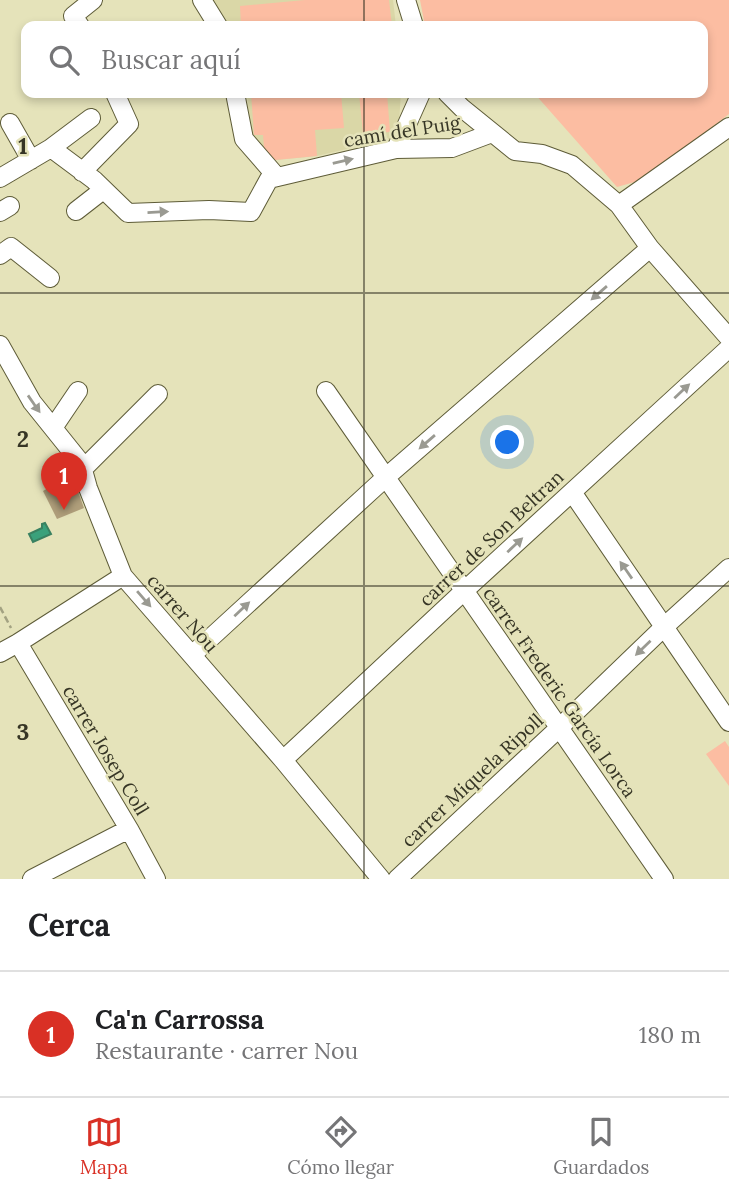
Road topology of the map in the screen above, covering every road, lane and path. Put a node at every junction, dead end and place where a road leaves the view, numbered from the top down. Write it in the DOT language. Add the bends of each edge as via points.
graph roads {
  1 [pos="93,0"];
  2 [pos="202,0"];
  3 [pos="407,0"];
  4 [pos="76,21"];
  5 [pos="215,21"];
  6 [pos="413,21"];
  7 [pos="117,98"];
  8 [pos="236,98"];
  9 [pos="419,98"];
  10 [pos="453,98"];
  11 [pos="91,118"];
  12 [pos="10,123"];
  13 [pos="729,127"];
  14 [pos="492,133"];
  15 [pos="51,148"];
  16 [pos="396,149"];
  17 [pos="31,160"];
  18 [pos="82,172"];
  19 [pos="277,177"];
  20 [pos="0,178"];
  21 [pos="103,190"];
  22 [pos="619,205"];
  23 [pos="76,211"];
  24 [pos="650,248"];
  25 [pos="0,256"];
  26 [pos="50,278"];
  27 [pos="729,338"];
  28 [pos="729,348"];
  29 [pos="1,349"];
  30 [pos="78,391"];
  31 [pos="326,391"];
  32 [pos="158,394"];
  33 [pos="53,428"];
  34 [pos="83,469"];
  35 [pos="385,478"];
  36 [pos="572,492"];
  37 [pos="729,568"];
  38 [pos="123,576"];
  39 [pos="464,591"];
  40 [pos="0,607"];
  41 [pos="665,626"];
  42 [pos="18,643"];
  43 [pos="0,653"];
  44 [pos="192,655"];
  45 [pos="729,722"];
  46 [pos="559,728"];
  47 [pos="283,761"];
  48 [pos="129,829"];
  49 [pos="32,879"];
  50 [pos="156,879"];
  51 [pos="381,879"];
  52 [pos="397,879"];
  53 [pos="664,879"];
  1 -- 4 [label="street" via="73,16"];
  2 -- 5 [label="street"];
  3 -- 6 [label="street"];
  7 -- 18 [label="street" via="129,124"];
  8 -- 19 [label="street" via="244,139"];
  9 -- 16 [label="street"];
  10 -- 14 [label="street, camí del Puig"];
  11 -- 15 [label="street"];
  12 -- 17 [label="street"];
  13 -- 22 [label="street"];
  14 -- 16 [label="street, camí del Puig" via="452,148"];
  14 -- 22 [label="street, camí del Puig" via="515,151 572,165"];
  15 -- 17 [label="street"];
  15 -- 18 [label="street"];
  19 -- 16 [label="street, camí del Puig, one-way"];
  17 -- 20 [label="street"];
  18 -- 21 [label="street"];
  21 -- 19 [label="street, one-way" via="128,213 251,212 269,179"];
  21 -- 23 [label="street"];
  22 -- 24 [label="street, camí del Puig"];
  24 -- 27 [label="street, camí del Puig"];
  24 -- 35 [label="street, one-way"];
  25 -- 26 [label="street" via="11,247"];
  36 -- 28 [label="street, carrer de Son Beltran, one-way"];
  29 -- 33 [label="street, carrer Nou, one-way"];
  30 -- 33 [label="street"];
  31 -- 35 [label="street, carrer Frederic García Lorca"];
  32 -- 34 [label="street"];
  33 -- 34 [label="street, carrer Nou"];
  34 -- 38 [label="street, carrer Nou"];
  35 -- 39 [label="street, carrer Frederic García Lorca"];
  44 -- 35 [label="street, one-way"];
  39 -- 36 [label="street, carrer de Son Beltran, one-way"];
  41 -- 36 [label="street, one-way"];
  37 -- 41 [label="street, carrer Miquela Ripoll"];
  38 -- 42 [label="street"];
  38 -- 44 [label="street, carrer Nou, one-way"];
  39 -- 46 [label="street, carrer Frederic García Lorca"];
  39 -- 47 [label="street, carrer de Son Beltran"];
  40 -- 42 [label="path"];
  41 -- 45 [label="street"];
  41 -- 46 [label="street, carrer Miquela Ripoll, one-way"];
  42 -- 43 [label="street"];
  42 -- 48 [label="street, carrer Josep Coll"];
  44 -- 47 [label="street, carrer Nou"];
  46 -- 52 [label="street, carrer Miquela Ripoll"];
  46 -- 53 [label="street, carrer Frederic García Lorca"];
  47 -- 51 [label="street, carrer Nou"];
  48 -- 49 [label="street"];
  48 -- 50 [label="street, carrer Josep Coll"];
}
